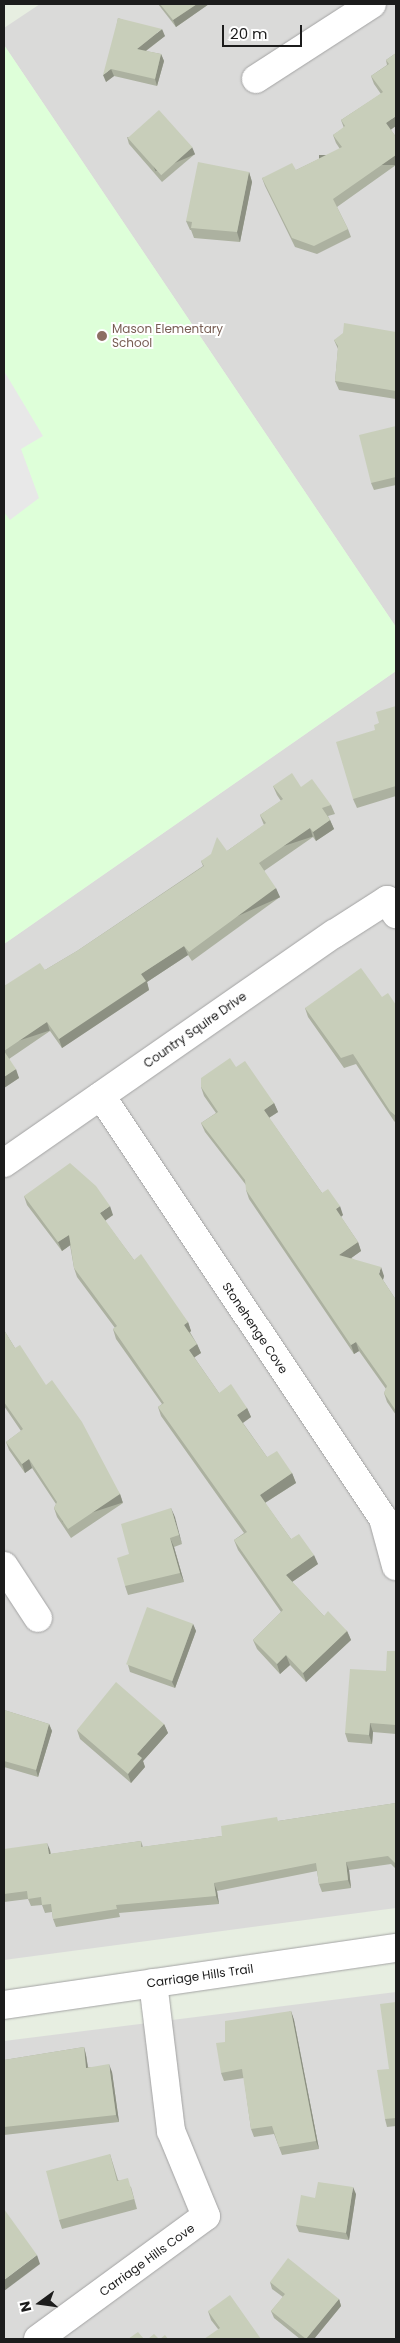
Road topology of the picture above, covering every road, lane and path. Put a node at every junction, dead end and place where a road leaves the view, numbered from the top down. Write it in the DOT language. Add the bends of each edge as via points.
graph roads {
  1 [pos="372,4"];
  2 [pos="256,79"];
  3 [pos="392,907"];
  4 [pos="101,1096"];
  5 [pos="4,1162"];
  6 [pos="4,1566"];
  7 [pos="396,1566"];
  8 [pos="38,1618"];
  9 [pos="396,1948"];
  10 [pos="153,1983"];
  11 [pos="4,2005"];
  12 [pos="38,2339"];
  1 -- 2 [label="street"];
  3 -- 4 [label="street, Country Squire Drive"];
  4 -- 5 [label="street, Country Squire Drive"];
  4 -- 7 [label="street, Stonehenge Cove" via="382,1518"];
  6 -- 8 [label="street"];
  9 -- 10 [label="street, Carriage Hills Trail"];
  10 -- 11 [label="street, Carriage Hills Trail"];
  10 -- 12 [label="street, Carriage Hills Cove" via="171,2131 206,2216"];
}
